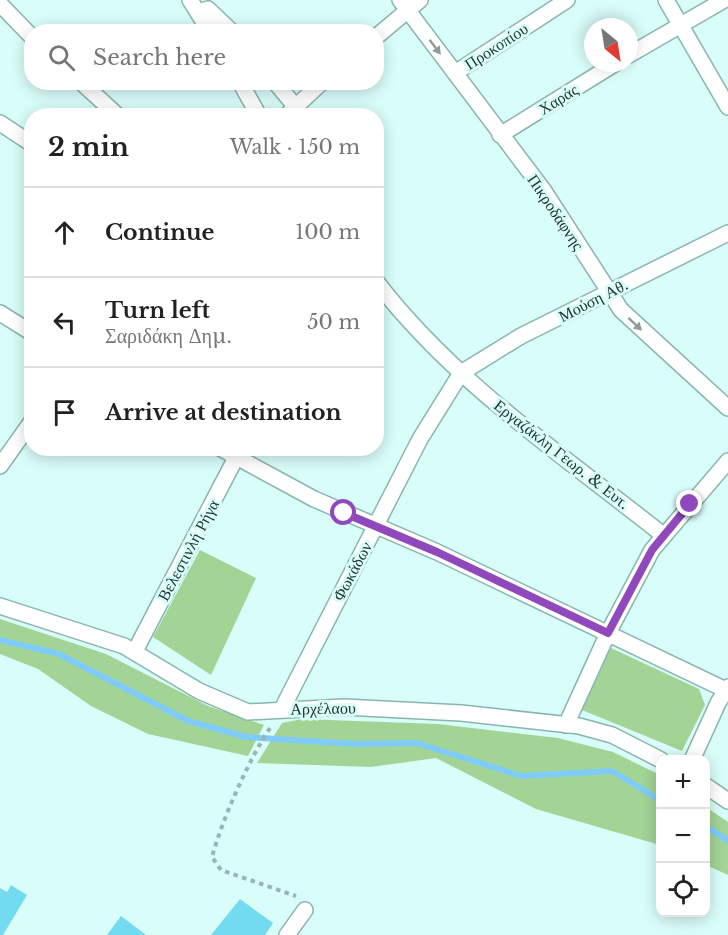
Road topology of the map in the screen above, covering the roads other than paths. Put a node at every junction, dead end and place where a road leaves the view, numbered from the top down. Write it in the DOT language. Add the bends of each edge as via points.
graph roads {
  1 [pos="567,0"];
  2 [pos="666,0"];
  3 [pos="724,0"];
  4 [pos="0,4"];
  5 [pos="410,4"];
  6 [pos="194,6"];
  7 [pos="681,23"];
  8 [pos="205,24"];
  9 [pos="224,24"];
  10 [pos="24,29"];
  11 [pos="384,29"];
  12 [pos="638,49"];
  13 [pos="602,72"];
  14 [pos="455,73"];
  15 [pos="90,90"];
  16 [pos="244,90"];
  17 [pos="279,90"];
  18 [pos="313,90"];
  19 [pos="728,107"];
  20 [pos="109,108"];
  21 [pos="255,108"];
  22 [pos="289,108"];
  23 [pos="294,108"];
  24 [pos="0,123"];
  25 [pos="501,135"];
  26 [pos="24,139"];
  27 [pos="728,233"];
  28 [pos="384,291"];
  29 [pos="607,292"];
  30 [pos="0,313"];
  31 [pos="24,328"];
  32 [pos="461,373"];
  33 [pos="728,408"];
  34 [pos="24,432"];
  35 [pos="237,456"];
  36 [pos="244,456"];
  37 [pos="728,461"];
  38 [pos="0,466"];
  39 [pos="376,525"];
  40 [pos="663,535"];
  41 [pos="0,606"];
  42 [pos="608,633"];
  43 [pos="135,651"];
  44 [pos="727,688"];
  45 [pos="282,709"];
  46 [pos="566,724"];
  47 [pos="694,755"];
  48 [pos="656,757"];
  49 [pos="710,789"];
  50 [pos="728,801"];
  51 [pos="304,910"];
  52 [pos="287,935"];
  1 -- 14 [label="street, Προκοπίου"];
  2 -- 7 [label="street"];
  3 -- 7 [label="street"];
  4 -- 10 [label="street"];
  5 -- 11 [label="street"];
  5 -- 14 [label="street, Πικροδάφνης, one-way"];
  6 -- 8 [label="street"];
  6 -- 9 [label="street" via="208,9"];
  7 -- 12 [label="street"];
  7 -- 19 [label="street"];
  13 -- 25 [label="street, Χαράς"];
  14 -- 25 [label="street, Πικροδάφνης"];
  15 -- 20 [label="street"];
  16 -- 21 [label="street"];
  17 -- 22 [label="street"];
  18 -- 23 [label="street"];
  24 -- 26 [label="street"];
  25 -- 29 [label="street, Πικροδάφνης" via="550,200"];
  27 -- 29 [label="street, Μούση Αθ."];
  28 -- 32 [label="street, Εργαζάκλη Γεωρ. & Ευτ." via="418,332"];
  29 -- 32 [label="street, Μούση Αθ." via="487,354"];
  29 -- 33 [label="street, Πικροδάφνης, one-way" via="631,320"];
  30 -- 31 [label="street"];
  32 -- 39 [label="street, Φωκάδων" via="434,413"];
  32 -- 40 [label="street, Εργαζάκλη Γεωρ. & Ευτ."];
  34 -- 38 [label="street"];
  35 -- 43 [label="street, Βελεστινλή Ρήγα"];
  36 -- 39 [label="street" via="314,499"];
  37 -- 40 [label="street"];
  39 -- 42 [label="street"];
  39 -- 45 [label="street, Φωκάδων"];
  40 -- 42 [label="street"];
  41 -- 43 [label="street, Αρχέλαου"];
  42 -- 44 [label="street"];
  42 -- 46 [label="street"];
  43 -- 45 [label="street, Αρχέλαου" via="189,686 235,708 254,713"];
  44 -- 47 [label="street"];
  45 -- 46 [label="street, Αρχέλαου" via="329,706 429,711"];
  46 -- 48 [label="street, Αρχέλαου" via="612,735"];
  49 -- 50 [label="street"];
  51 -- 52 [label="street"];
}
